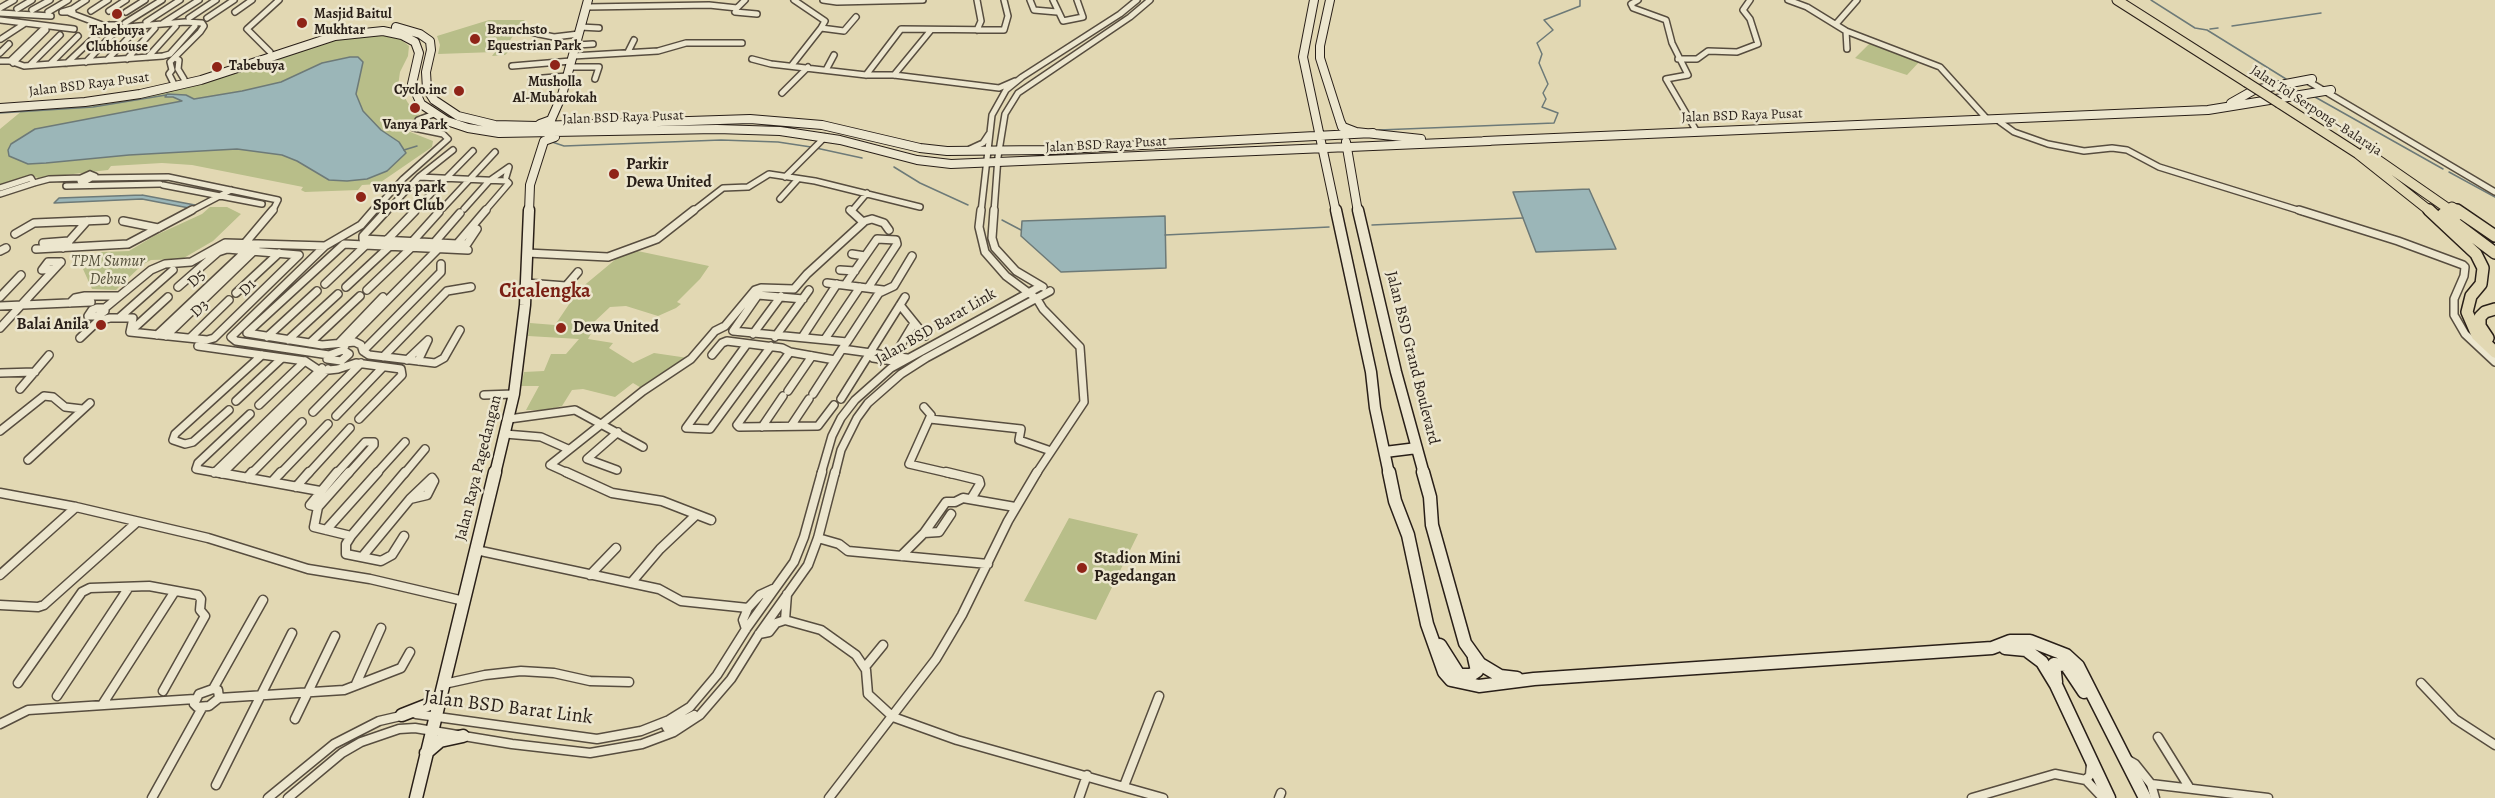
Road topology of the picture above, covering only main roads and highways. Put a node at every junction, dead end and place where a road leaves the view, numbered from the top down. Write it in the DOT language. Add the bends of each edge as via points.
graph roads {
  1 [pos="1314,0"];
  2 [pos="1330,0"];
  3 [pos="2117,0"];
  4 [pos="2128,0"];
  5 [pos="587,3"];
  6 [pos="420,34"];
  7 [pos="410,38"];
  8 [pos="2309,80"];
  9 [pos="2251,82"];
  10 [pos="2328,91"];
  11 [pos="0,101"];
  12 [pos="2284,102"];
  13 [pos="0,108"];
  14 [pos="2192,111"];
  15 [pos="551,120"];
  16 [pos="666,121"];
  17 [pos="1340,121"];
  18 [pos="1317,123"];
  19 [pos="490,124"];
  20 [pos="585,124"];
  21 [pos="482,130"];
  22 [pos="520,130"];
  23 [pos="662,130"];
  24 [pos="574,133"];
  25 [pos="1373,133"];
  26 [pos="1344,135"];
  27 [pos="1320,137"];
  28 [pos="1298,138"];
  29 [pos="544,141"];
  30 [pos="1490,141"];
  31 [pos="1372,146"];
  32 [pos="1347,147"];
  33 [pos="1323,149"];
  34 [pos="1301,150"];
  35 [pos="2358,154"];
  36 [pos="1326,162"];
  37 [pos="1350,162"];
  38 [pos="2388,165"];
  39 [pos="2495,236"];
  40 [pos="2495,242"];
  41 [pos="2495,253"];
  42 [pos="2495,309"];
  43 [pos="2495,346"];
  44 [pos="2495,352"];
  45 [pos="1417,448"];
  46 [pos="1385,452"];
  47 [pos="1427,624"];
  48 [pos="1992,648"];
  49 [pos="1472,655"];
  50 [pos="1534,679"];
  51 [pos="2056,685"];
  52 [pos="443,690"];
  53 [pos="402,715"];
  54 [pos="463,736"];
  55 [pos="2121,751"];
  56 [pos="425,754"];
  57 [pos="416,798"];
  58 [pos="2109,798"];
  59 [pos="2145,798"];
  1 -- 18 [label="main road" via="1304,57"];
  2 -- 17 [label="main road, Jalan BSD Grand Boulevard" via="1320,58"];
  3 -- 9 [label="highway, Jalan Tol Serpong–Balaraja"];
  4 -- 9 [label="highway, Jalan Tol Serpong–Balaraja"];
  5 -- 15 [label="main road"];
  6 -- 7 [label="main road"];
  6 -- 11 [label="main road, Jalan BSD Raya Pusat" via="397,27 361,27 331,32 172,82 103,94"];
  6 -- 19 [label="main road, Jalan BSD Raya Pusat" via="431,46 426,72 427,89 434,100 458,116"];
  7 -- 13 [label="main road, Jalan BSD Raya Pusat" via="383,32 346,34 164,89 103,100"];
  7 -- 21 [label="main road, Jalan BSD Raya Pusat" via="419,53 413,75 414,92 422,104 447,121"];
  8 -- 14 [label="main road" via="2254,90 2228,104"];
  9 -- 12 [label="highway, Jalan Tol Serpong–Balaraja, bridge"];
  10 -- 14 [label="main road"];
  12 -- 35 [label="highway, Jalan Tol Serpong–Balaraja"];
  12 -- 38 [label="highway, Jalan Tol Serpong–Balaraja"];
  14 -- 30 [label="main road, Jalan BSD Raya Pusat"];
  15 -- 20 [label="main road"];
  15 -- 22 [label="main road"];
  16 -- 20 [label="main road, Jalan BSD Raya Pusat"];
  16 -- 23 [label="main road"];
  16 -- 28 [label="main road, Jalan BSD Raya Pusat" via="784,121 851,130 947,151"];
  17 -- 25 [label="main road" via="1348,130"];
  17 -- 26 [label="main road, Jalan BSD Grand Boulevard"];
  18 -- 27 [label="main road"];
  18 -- 28 [label="main road" via="1314,130"];
  19 -- 21 [label="main road"];
  19 -- 22 [label="main road, Jalan BSD Raya Pusat"];
  20 -- 22 [label="main road, Jalan BSD Raya Pusat"];
  21 -- 22 [label="main road, Jalan BSD Raya Pusat"];
  22 -- 24 [label="main road, Jalan BSD Raya Pusat"];
  22 -- 29 [label="main road"];
  23 -- 24 [label="main road, Jalan BSD Raya Pusat"];
  23 -- 34 [label="main road, Jalan BSD Raya Pusat" via="747,129 951,164"];
  24 -- 29 [label="main road"];
  25 -- 26 [label="main road, Jalan BSD Raya Pusat"];
  25 -- 30 [label="main road" via="1434,141"];
  26 -- 27 [label="main road, Jalan BSD Raya Pusat"];
  26 -- 32 [label="main road, Jalan BSD Grand Boulevard"];
  27 -- 28 [label="main road, Jalan BSD Raya Pusat"];
  27 -- 33 [label="main road"];
  29 -- 52 [label="main road, Jalan Raya Pagedangan" via="530,185 526,283 514,394"];
  30 -- 31 [label="main road, Jalan BSD Raya Pusat"];
  31 -- 32 [label="main road, Jalan BSD Raya Pusat"];
  31 -- 37 [label="main road" via="1357,151"];
  32 -- 33 [label="main road, Jalan BSD Raya Pusat"];
  32 -- 37 [label="main road, Jalan BSD Grand Boulevard"];
  33 -- 34 [label="main road, Jalan BSD Raya Pusat"];
  33 -- 36 [label="main road"];
  34 -- 36 [label="main road" via="1315,152"];
  35 -- 41 [label="highway, Jalan Tol Serpong–Balaraja"];
  35 -- 44 [label="highway" via="2476,254 2483,276 2467,312 2477,335"];
  36 -- 46 [label="main road"];
  37 -- 45 [label="main road, Jalan BSD Grand Boulevard" via="1396,372"];
  38 -- 39 [label="highway"];
  38 -- 40 [label="highway, Jalan Tol Serpong–Balaraja"];
  42 -- 43 [label="highway" via="2480,317 2485,336"];
  45 -- 46 [label="main road"];
  45 -- 49 [label="main road, Jalan BSD Grand Boulevard" via="1430,497 1432,525 1465,643"];
  46 -- 47 [label="main road"];
  47 -- 49 [label="main road" via="1459,675 1477,671"];
  47 -- 50 [label="main road" via="1444,672 1451,680 1479,686"];
  48 -- 50 [label="main road"];
  48 -- 51 [label="main road" via="2026,650 2042,663"];
  48 -- 55 [label="main road" via="2010,641 2030,640 2066,654 2078,666"];
  49 -- 50 [label="main road, Jalan BSD Grand Boulevard" via="1500,676"];
  51 -- 55 [label="main road" via="2054,664 2066,665"];
  51 -- 58 [label="main road"];
  52 -- 53 [label="main road" via="435,702"];
  52 -- 56 [label="main road, Jalan Raya Pagedangan"];
  54 -- 56 [label="main road" via="440,741"];
  55 -- 59 [label="main road"];
  56 -- 57 [label="main road, Jalan Raya Pagedangan"];
}
